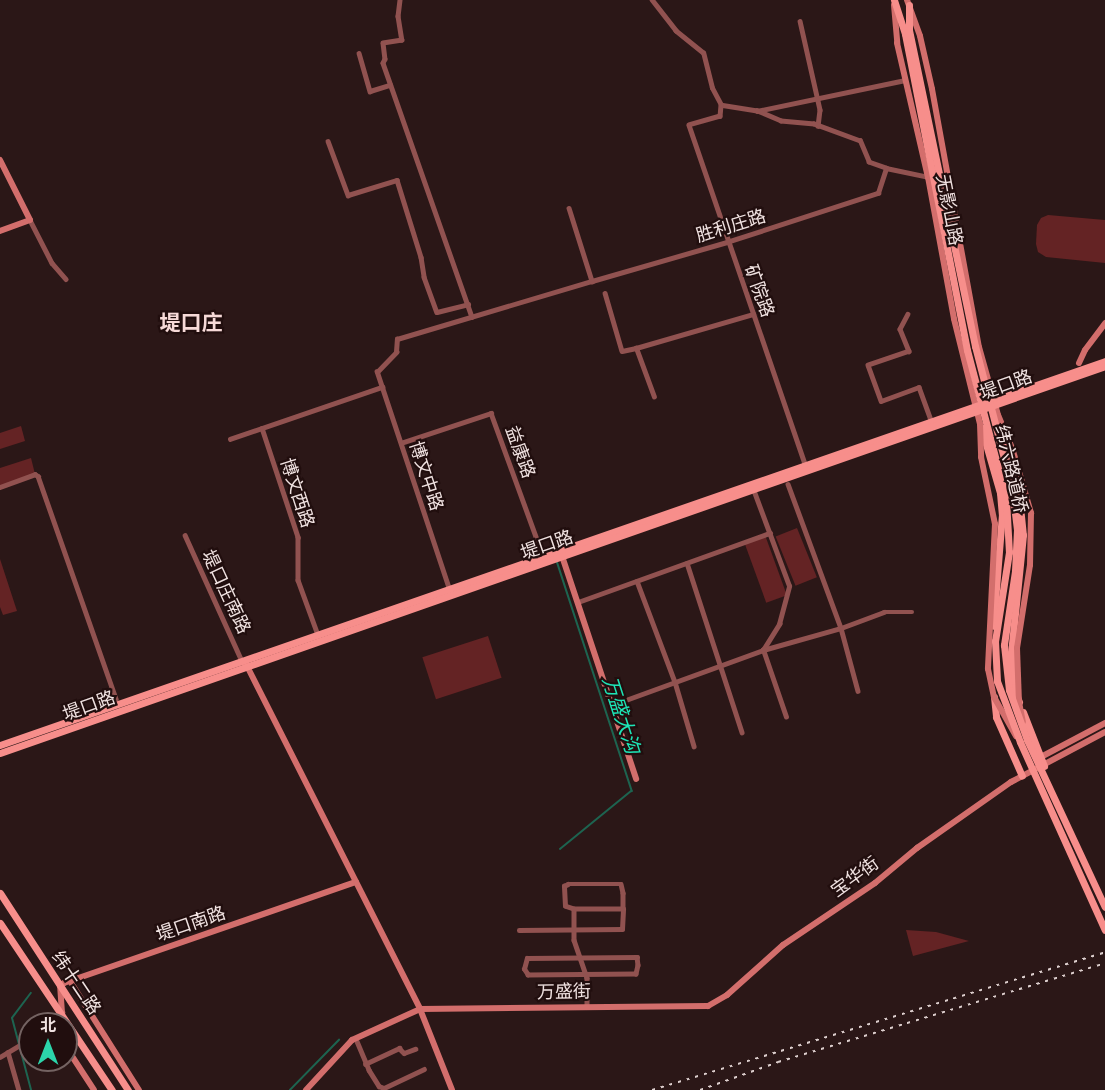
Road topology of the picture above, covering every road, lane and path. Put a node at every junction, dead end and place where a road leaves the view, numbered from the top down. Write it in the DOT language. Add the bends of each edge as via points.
graph roads {
  1 [pos="400,0"];
  2 [pos="651,0"];
  3 [pos="893,0"];
  4 [pos="908,3"];
  5 [pos="800,21"];
  6 [pos="359,53"];
  7 [pos="905,80"];
  8 [pos="390,85"];
  9 [pos="817,97"];
  10 [pos="721,105"];
  11 [pos="757,111"];
  12 [pos="818,126"];
  13 [pos="328,141"];
  14 [pos="0,160"];
  15 [pos="886,168"];
  16 [pos="928,177"];
  17 [pos="947,177"];
  18 [pos="568,208"];
  19 [pos="30,220"];
  20 [pos="0,231"];
  21 [pos="727,242"];
  22 [pos="66,279"];
  23 [pos="592,281"];
  24 [pos="605,293"];
  25 [pos="468,304"];
  26 [pos="753,314"];
  27 [pos="908,314"];
  28 [pos="472,317"];
  29 [pos="1105,323"];
  30 [pos="636,348"];
  31 [pos="1105,361"];
  32 [pos="1079,363"];
  33 [pos="1105,366"];
  34 [pos="377,372"];
  35 [pos="382,387"];
  36 [pos="654,397"];
  37 [pos="993,402"];
  38 [pos="977,409"];
  39 [pos="998,416"];
  40 [pos="932,422"];
  41 [pos="980,424"];
  42 [pos="262,428"];
  43 [pos="230,439"];
  44 [pos="401,443"];
  45 [pos="806,466"];
  46 [pos="788,481"];
  47 [pos="0,487"];
  48 [pos="753,489"];
  49 [pos="770,533"];
  50 [pos="184,535"];
  51 [pos="543,556"];
  52 [pos="562,556"];
  53 [pos="687,563"];
  54 [pos="637,581"];
  55 [pos="449,589"];
  56 [pos="578,602"];
  57 [pos="912,612"];
  58 [pos="841,628"];
  59 [pos="318,635"];
  60 [pos="763,650"];
  61 [pos="245,663"];
  62 [pos="722,665"];
  63 [pos="675,682"];
  64 [pos="858,691"];
  65 [pos="116,699"];
  66 [pos="612,705"];
  67 [pos="786,717"];
  68 [pos="1105,723"];
  69 [pos="742,732"];
  70 [pos="1105,732"];
  71 [pos="1023,741"];
  72 [pos="0,745"];
  73 [pos="694,746"];
  74 [pos="0,753"];
  75 [pos="1040,756"];
  76 [pos="1044,766"];
  77 [pos="1022,776"];
  78 [pos="636,779"];
  79 [pos="356,882"];
  80 [pos="0,892"];
  81 [pos="1105,907"];
  82 [pos="574,909"];
  83 [pos="622,909"];
  84 [pos="0,923"];
  85 [pos="519,930"];
  86 [pos="574,930"];
  87 [pos="1105,930"];
  88 [pos="578,957"];
  89 [pos="585,974"];
  90 [pos="70,981"];
  91 [pos="60,986"];
  92 [pos="708,1006"];
  93 [pos="588,1007"];
  94 [pos="420,1009"];
  95 [pos="61,1012"];
  96 [pos="62,1012"];
  97 [pos="78,1038"];
  98 [pos="356,1039"];
  99 [pos="18,1046"];
  100 [pos="415,1049"];
  101 [pos="8,1052"];
  102 [pos="0,1057"];
  103 [pos="365,1064"];
  104 [pos="78,1065"];
  105 [pos="424,1070"];
  106 [pos="19,1090"];
  107 [pos="94,1090"];
  108 [pos="112,1090"];
  109 [pos="128,1090"];
  110 [pos="140,1090"];
  111 [pos="306,1090"];
  112 [pos="452,1090"];
  1 -- 8 [label="street" via="402,40 383,43 383,63"];
  2 -- 10 [label="street" via="676,31 703,53"];
  3 -- 7 [label="street, 无影山路"];
  3 -- 71 [label="main road, 纬六路道桥, bridge" via="905,34 967,350 1006,499 1009,552 995,654 1000,693"];
  4 -- 17 [label="street, 无影山路" via="932,89"];
  4 -- 71 [label="main road, 纬六路道桥, bridge" via="909,30 975,346 1012,489 1017,530 1005,668"];
  5 -- 9 [label="street"];
  6 -- 8 [label="street" via="370,91"];
  7 -- 9 [label="street"];
  7 -- 16 [label="street, 无影山路"];
  8 -- 25 [label="street"];
  9 -- 11 [label="street"];
  9 -- 12 [label="street"];
  10 -- 11 [label="street"];
  10 -- 21 [label="street, 矿院路" via="720,116 689,125"];
  11 -- 12 [label="street" via="774,119"];
  12 -- 15 [label="street" via="860,141 869,162"];
  13 -- 25 [label="street" via="348,195 397,180 437,312"];
  14 -- 19 [label="street"];
  15 -- 16 [label="street"];
  15 -- 21 [label="street, 胜利庄路" via="878,193"];
  16 -- 17 [label="street"];
  16 -- 38 [label="street, 无影山路" via="954,319"];
  17 -- 37 [label="street, 无影山路"];
  18 -- 23 [label="street"];
  19 -- 20 [label="street"];
  19 -- 22 [label="street" via="52,263"];
  21 -- 23 [label="street, 胜利庄路"];
  21 -- 26 [label="street, 矿院路"];
  23 -- 28 [label="street, 胜利庄路"];
  24 -- 30 [label="street" via="622,351"];
  25 -- 28 [label="street"];
  26 -- 30 [label="street"];
  26 -- 45 [label="street, 矿院路"];
  27 -- 40 [label="street" via="900,329 909,351 868,365 882,400 919,387"];
  28 -- 34 [label="street, 胜利庄路" via="397,339 396,352"];
  29 -- 32 [label="street"];
  30 -- 36 [label="street"];
  31 -- 37 [label="main road, 堤口路"];
  33 -- 37 [label="main road, 堤口路"];
  34 -- 35 [label="street, 博文中路"];
  35 -- 42 [label="street"];
  35 -- 44 [label="street, 博文中路"];
  37 -- 38 [label="main road, 堤口路"];
  37 -- 39 [label="street, 无影山路"];
  38 -- 40 [label="main road, 堤口路"];
  38 -- 41 [label="street, 无影山路"];
  38 -- 46 [label="main road, 堤口路"];
  39 -- 71 [label="street, 无影山路, bridge" via="1031,513 1030,565 1016,670"];
  39 -- 75 [label="main road" via="1018,487 1023,535 1011,653 1013,687"];
  40 -- 45 [label="main road, 堤口路"];
  41 -- 71 [label="street, 无影山路, bridge" via="981,457 995,524 988,669 994,697"];
  41 -- 77 [label="main road" via="1000,493 1002,514 990,654 996,717"];
  42 -- 43 [label="street"];
  42 -- 59 [label="street, 博文西路" via="298,537 298,580"];
  44 -- 51 [label="street, 益康路" via="491,413"];
  44 -- 55 [label="street, 博文中路"];
  45 -- 51 [label="main road, 堤口路"];
  46 -- 48 [label="main road, 堤口路"];
  46 -- 58 [label="street"];
  47 -- 65 [label="street" via="38,476"];
  48 -- 49 [label="street"];
  48 -- 52 [label="main road, 堤口路"];
  49 -- 53 [label="street"];
  49 -- 60 [label="street" via="789,586 779,624"];
  50 -- 61 [label="street, 堤口庄南路"];
  51 -- 55 [label="main road, 堤口路"];
  52 -- 56 [label="street"];
  52 -- 61 [label="main road, 堤口路"];
  53 -- 54 [label="street"];
  53 -- 62 [label="street"];
  54 -- 56 [label="street"];
  54 -- 63 [label="street"];
  55 -- 59 [label="main road, 堤口路"];
  56 -- 66 [label="street"];
  57 -- 58 [label="street" via="884,612"];
  58 -- 60 [label="street"];
  58 -- 64 [label="street"];
  59 -- 61 [label="main road, 堤口路"];
  60 -- 62 [label="street"];
  60 -- 67 [label="street"];
  61 -- 72 [label="main road, 堤口路"];
  61 -- 74 [label="main road, 堤口路"];
  61 -- 79 [label="street"];
  62 -- 63 [label="street"];
  62 -- 69 [label="street"];
  63 -- 66 [label="street"];
  63 -- 73 [label="street"];
  66 -- 78 [label="street"];
  68 -- 75 [label="street, 宝华街"];
  70 -- 76 [label="street, 宝华街"];
  71 -- 81 [label="main road, 纬六路道桥, bridge"];
  71 -- 87 [label="main road, 纬六路道桥, bridge"];
  75 -- 76 [label="main road"];
  75 -- 77 [label="street, 宝华街"];
  76 -- 77 [label="street, 宝华街"];
  77 -- 92 [label="street, 宝华街" via="783,945 727,996"];
  79 -- 90 [label="street, 堤口南路"];
  79 -- 94 [label="street"];
  80 -- 91 [label="main road, 纬十二路"];
  82 -- 83 [label="street"];
  82 -- 83 [label="street" via="565,906 564,886 568,884 621,884"];
  82 -- 86 [label="street"];
  83 -- 86 [label="street" via="622,929"];
  84 -- 95 [label="main road, 纬十二路"];
  85 -- 86 [label="street"];
  86 -- 88 [label="street"];
  88 -- 89 [label="street"];
  88 -- 89 [label="street" via="638,959 636,974"];
  88 -- 89 [label="street" via="527,958 524,969 528,975"];
  89 -- 93 [label="street"];
  90 -- 91 [label="street, 堤口南路"];
  90 -- 110 [label="street"];
  91 -- 96 [label="street"];
  91 -- 109 [label="main road, 纬十二路"];
  92 -- 93 [label="street, 万盛街"];
  93 -- 94 [label="street, 万盛街"];
  94 -- 98 [label="street"];
  94 -- 112 [label="street"];
  97 -- 108 [label="main road, 纬十二路"];
  98 -- 103 [label="street"];
  98 -- 111 [label="street"];
  99 -- 101 [label="street"];
  100 -- 103 [label="street" via="404,1053 399,1048"];
  101 -- 102 [label="street"];
  101 -- 106 [label="street"];
  103 -- 105 [label="street" via="384,1088"];
  104 -- 107 [label="street"];
}
